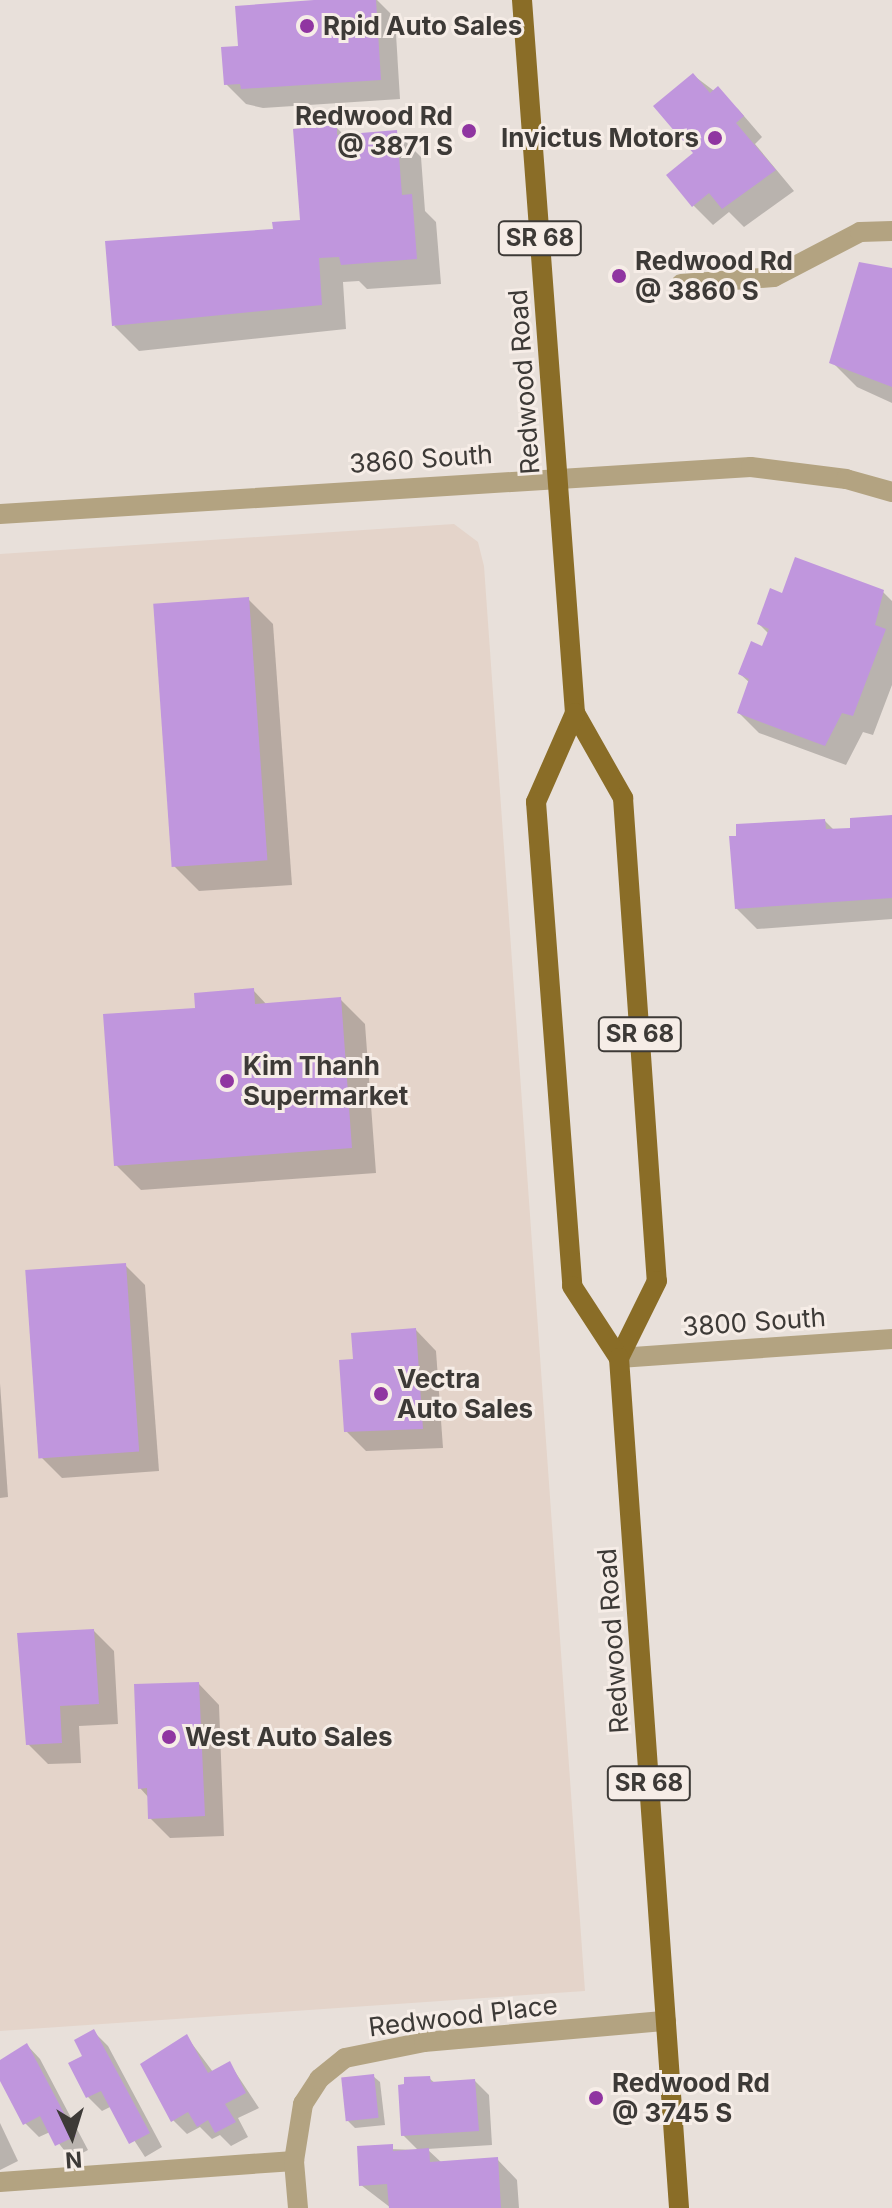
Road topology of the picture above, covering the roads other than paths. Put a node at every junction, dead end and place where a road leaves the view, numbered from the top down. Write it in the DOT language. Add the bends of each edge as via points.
graph roads {
  1 [pos="522,0"];
  2 [pos="892,231"];
  3 [pos="681,284"];
  4 [pos="557,475"];
  5 [pos="892,492"];
  6 [pos="0,514"];
  7 [pos="575,713"];
  8 [pos="892,1339"];
  9 [pos="619,1358"];
  10 [pos="666,2021"];
  11 [pos="294,2161"];
  12 [pos="0,2182"];
  13 [pos="298,2208"];
  14 [pos="679,2208"];
  1 -- 4 [label="main road, Redwood Road / SR 68"];
  2 -- 3 [label="street" via="860,232 774,277"];
  4 -- 5 [label="street, 3860 South" via="751,467 846,479"];
  4 -- 6 [label="street, 3860 South"];
  4 -- 7 [label="main road, Redwood Road / SR 68"];
  7 -- 9 [label="main road, Redwood Road / SR 68" via="623,798 657,1281"];
  7 -- 9 [label="main road, Redwood Road / SR 68" via="536,802 537,818 572,1286"];
  8 -- 9 [label="street, 3800 South"];
  9 -- 10 [label="main road, Redwood Road / SR 68"];
  10 -- 11 [label="street, Redwood Place" via="424,2042 345,2058 319,2079 303,2104"];
  10 -- 14 [label="main road, Redwood Road / SR 68"];
  11 -- 12 [label="street"];
  11 -- 13 [label="street, Redwood Place"];
}
